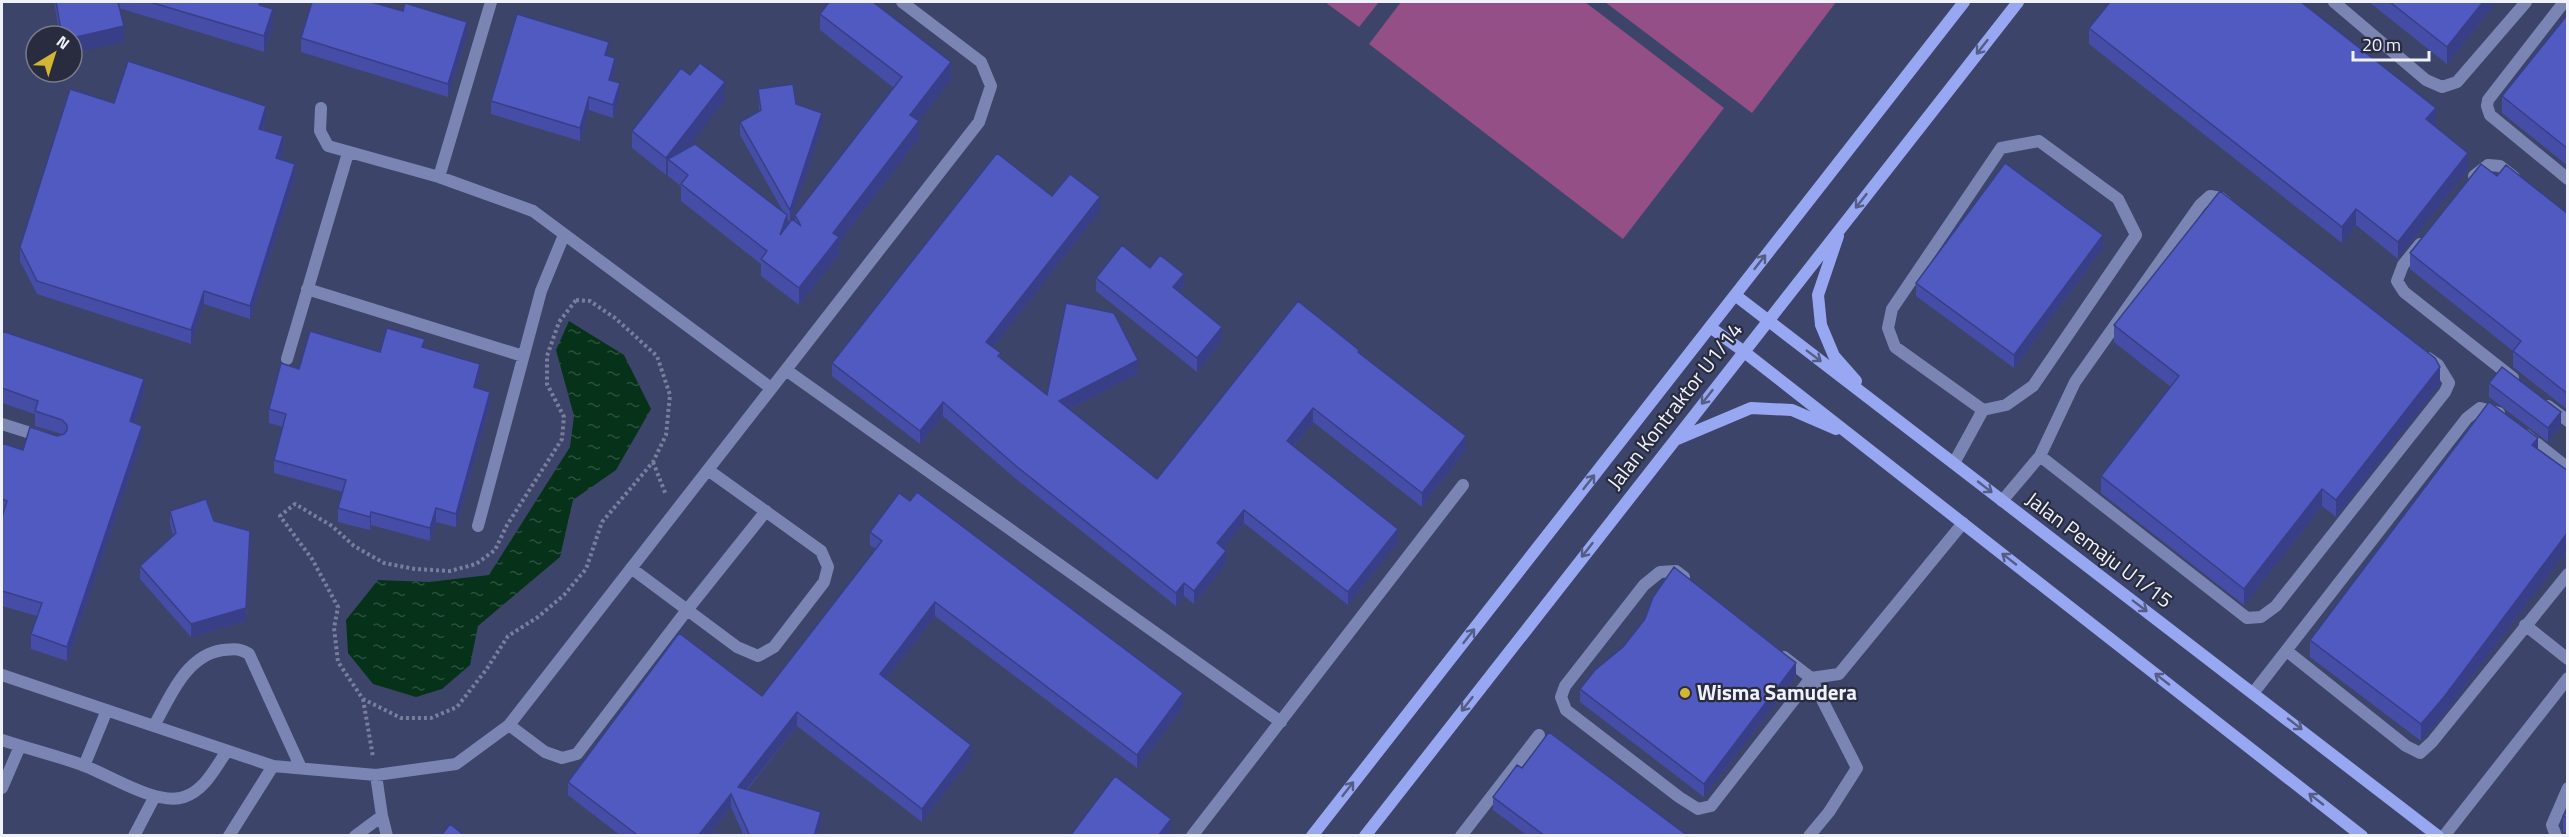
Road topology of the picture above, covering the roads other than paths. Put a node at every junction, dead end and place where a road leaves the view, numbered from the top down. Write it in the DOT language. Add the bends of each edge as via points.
graph roads {
  1 [pos="491,2"];
  2 [pos="902,2"];
  3 [pos="1964,2"];
  4 [pos="2018,2"];
  5 [pos="2334,2"];
  6 [pos="2526,2"];
  7 [pos="2564,2"];
  8 [pos="321,108"];
  9 [pos="348,153"];
  10 [pos="439,177"];
  11 [pos="2568,179"];
  12 [pos="2468,183"];
  13 [pos="2526,186"];
  14 [pos="2240,213"];
  15 [pos="1841,226"];
  16 [pos="564,235"];
  17 [pos="2425,237"];
  18 [pos="307,289"];
  19 [pos="1734,295"];
  20 [pos="1767,320"];
  21 [pos="1710,327"];
  22 [pos="1743,351"];
  23 [pos="2419,351"];
  24 [pos="523,356"];
  25 [pos="287,359"];
  26 [pos="786,370"];
  27 [pos="2522,385"];
  28 [pos="771,388"];
  29 [pos="2540,400"];
  30 [pos="1875,403"];
  31 [pos="1983,410"];
  32 [pos="2568,421"];
  33 [pos="2,424"];
  34 [pos="1851,435"];
  35 [pos="59,442"];
  36 [pos="1672,442"];
  37 [pos="2040,456"];
  38 [pos="1954,463"];
  39 [pos="2568,468"];
  40 [pos="708,470"];
  41 [pos="1463,485"];
  42 [pos="2002,501"];
  43 [pos="766,511"];
  44 [pos="1963,523"];
  45 [pos="478,526"];
  46 [pos="631,568"];
  47 [pos="2568,574"];
  48 [pos="1694,585"];
  49 [pos="687,610"];
  50 [pos="2525,625"];
  51 [pos="1775,649"];
  52 [pos="2288,652"];
  53 [pos="2568,659"];
  54 [pos="2,675"];
  55 [pos="1811,678"];
  56 [pos="2568,678"];
  57 [pos="2254,692"];
  58 [pos="107,710"];
  59 [pos="1281,722"];
  60 [pos="509,725"];
  61 [pos="154,726"];
  62 [pos="1539,735"];
  63 [pos="2,740"];
  64 [pos="20,746"];
  65 [pos="227,751"];
  66 [pos="84,766"];
  67 [pos="273,766"];
  68 [pos="301,768"];
  69 [pos="376,775"];
  70 [pos="2,788"];
  71 [pos="2568,788"];
  72 [pos="155,796"];
  73 [pos="382,816"];
  74 [pos="134,836"];
  75 [pos="230,836"];
  76 [pos="356,836"];
  77 [pos="387,836"];
  78 [pos="1192,836"];
  79 [pos="1312,836"];
  80 [pos="1365,836"];
  81 [pos="1461,836"];
  82 [pos="1809,836"];
  83 [pos="2362,836"];
  84 [pos="2438,836"];
  85 [pos="2444,836"];
  86 [pos="2556,836"];
  1 -- 10 [label="street"];
  2 -- 26 [label="street" via="981,62 991,86 979,122"];
  19 -- 3 [label="street, Jalan Kontraktor U1/14, one-way"];
  4 -- 15 [label="street, Jalan Kontraktor U1/14, one-way"];
  5 -- 6 [label="street" via="2426,80 2442,87 2457,82"];
  7 -- 11 [label="street" via="2487,106 2490,115"];
  8 -- 9 [label="street" via="320,131 328,146"];
  9 -- 10 [label="street"];
  9 -- 18 [label="street"];
  10 -- 16 [label="street" via="533,211"];
  12 -- 13 [label="street" via="2488,165 2500,166"];
  14 -- 37 [label="street" via="2221,198 2210,196 2200,205 2075,382"];
  15 -- 20 [label="street, Jalan Kontraktor U1/14"];
  15 -- 30 [label="street" via="1818,295 1821,325 1834,356"];
  16 -- 24 [label="street" via="541,291"];
  16 -- 28 [label="street"];
  17 -- 27 [label="street" via="2403,265 2397,281 2404,292"];
  18 -- 24 [label="street"];
  18 -- 25 [label="street"];
  19 -- 20 [label="street, Jalan Pemaju U1/15"];
  19 -- 21 [label="street, Jalan Kontraktor U1/14"];
  20 -- 22 [label="street, Jalan Kontraktor U1/14"];
  20 -- 30 [label="street, Jalan Pemaju U1/15, one-way"];
  21 -- 22 [label="street"];
  79 -- 21 [label="street, Jalan Kontraktor U1/14, one-way"];
  22 -- 34 [label="street"];
  22 -- 36 [label="street, Jalan Kontraktor U1/14, one-way"];
  23 -- 37 [label="street" via="2438,365 2449,383 2445,392 2276,606 2261,617 2247,618"];
  24 -- 45 [label="street"];
  26 -- 28 [label="street"];
  26 -- 59 [label="street"];
  28 -- 40 [label="street"];
  29 -- 32 [label="street"];
  30 -- 38 [label="street, Jalan Pemaju U1/15"];
  31 -- 31 [label="street" via="2006,405 2033,386 2136,235 2118,199 2039,141 2001,148 1892,309 1888,328 1895,347"];
  31 -- 38 [label="street"];
  33 -- 35 [label="street"];
  34 -- 36 [label="street" via="1792,410 1751,408"];
  34 -- 44 [label="street"];
  36 -- 80 [label="street, Jalan Kontraktor U1/14, one-way"];
  37 -- 42 [label="street"];
  38 -- 42 [label="street, Jalan Pemaju U1/15, one-way"];
  39 -- 52 [label="street" via="2497,412 2480,408 2467,418"];
  40 -- 43 [label="street"];
  40 -- 46 [label="street"];
  41 -- 59 [label="street"];
  42 -- 57 [label="street, Jalan Pemaju U1/15, one-way"];
  43 -- 49 [label="street"];
  43 -- 49 [label="street" via="821,551 828,567 824,582 774,647 758,656 736,647"];
  44 -- 55 [label="street" via="1839,674"];
  83 -- 44 [label="street, one-way"];
  46 -- 49 [label="street"];
  46 -- 60 [label="street"];
  47 -- 50 [label="street"];
  48 -- 55 [label="street" via="1676,571 1660,572 1644,585 1565,686 1561,697 1566,710 1698,808 1711,806"];
  49 -- 60 [label="street" via="577,754 562,758 545,752"];
  50 -- 52 [label="street" via="2420,753"];
  50 -- 53 [label="street"];
  51 -- 55 [label="street"];
  52 -- 57 [label="street"];
  54 -- 58 [label="street"];
  55 -- 82 [label="street" via="1857,768"];
  56 -- 85 [label="street"];
  57 -- 84 [label="street, Jalan Pemaju U1/15, one-way"];
  58 -- 61 [label="street"];
  58 -- 66 [label="street"];
  59 -- 78 [label="street"];
  60 -- 69 [label="street" via="456,764"];
  61 -- 65 [label="street"];
  61 -- 68 [label="street" via="189,668 212,652 239,648 249,654"];
  62 -- 81 [label="street"];
  63 -- 64 [label="street"];
  64 -- 66 [label="street"];
  64 -- 70 [label="street"];
  65 -- 67 [label="street"];
  65 -- 72 [label="street" via="202,787 174,799"];
  66 -- 72 [label="street"];
  67 -- 68 [label="street"];
  67 -- 75 [label="street"];
  68 -- 69 [label="street"];
  69 -- 73 [label="street"];
  71 -- 86 [label="street" via="2552,825"];
  72 -- 74 [label="street"];
  73 -- 76 [label="street"];
  73 -- 77 [label="street"];
}
